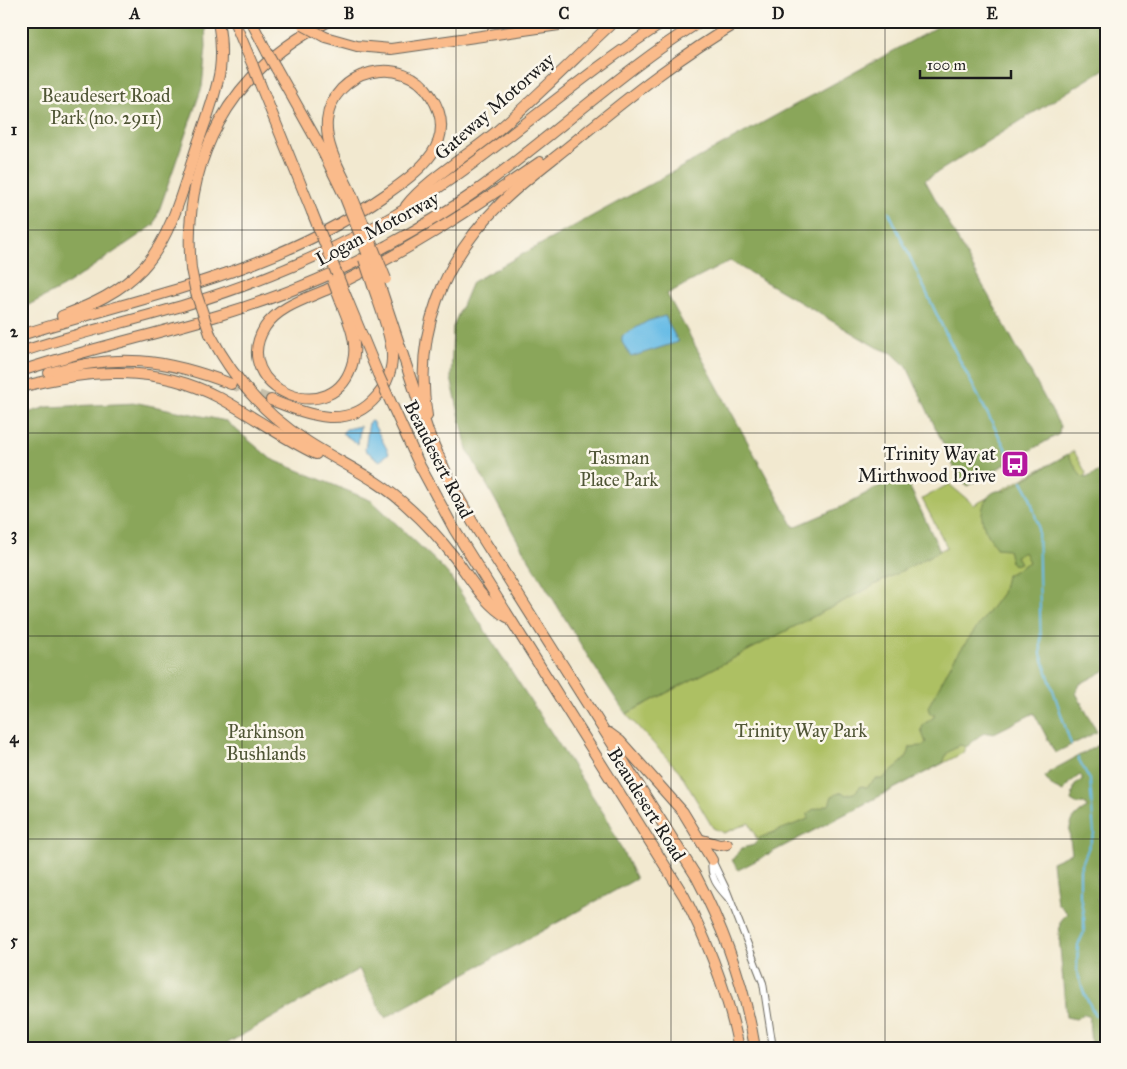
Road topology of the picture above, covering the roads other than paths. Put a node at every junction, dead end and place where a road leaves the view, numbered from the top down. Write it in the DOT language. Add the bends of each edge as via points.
graph roads {
  1 [pos="218,21"];
  2 [pos="234,21"];
  3 [pos="251,21"];
  4 [pos="329,21"];
  5 [pos="587,21"];
  6 [pos="666,21"];
  7 [pos="702,21"];
  8 [pos="740,21"];
  9 [pos="300,23"];
  10 [pos="609,26"];
  11 [pos="557,156"];
  12 [pos="347,193"];
  13 [pos="402,211"];
  14 [pos="379,283"];
  15 [pos="344,301"];
  16 [pos="21,331"];
  17 [pos="21,335"];
  18 [pos="21,352"];
  19 [pos="21,371"];
  20 [pos="21,382"];
  21 [pos="231,384"];
  22 [pos="21,386"];
  23 [pos="271,400"];
  24 [pos="434,449"];
  25 [pos="343,461"];
  26 [pos="508,617"];
  27 [pos="606,731"];
  28 [pos="702,840"];
  29 [pos="727,844"];
  30 [pos="712,860"];
  31 [pos="748,1007"];
  32 [pos="739,1048"];
  33 [pos="755,1048"];
  34 [pos="762,1048"];
  35 [pos="773,1048"];
  1 -- 16 [label="highway" via="221,57 217,85 178,202 153,255 132,278 108,296 90,306"];
  2 -- 15 [label="highway, Beaudesert Road, bridge" via="328,251"];
  3 -- 12 [label="highway, Beaudesert Road, bridge"];
  4 -- 25 [label="highway, bridge" via="276,54 248,80 220,120 205,152 192,196 189,234 196,293 210,334 234,375 261,406 308,442"];
  5 -- 9 [label="highway, bridge" via="391,49 357,46 325,37"];
  6 -- 13 [label="highway, Logan Motorway" via="604,64 473,165"];
  7 -- 19 [label="highway, Logan Motorway" via="622,76 473,194 352,264 236,310"];
  8 -- 11 [label="highway" via="662,73"];
  10 -- 13 [label="highway, Gateway Motorway" via="497,131 416,193"];
  11 -- 15 [label="highway" via="546,158 472,210 417,243 279,312 264,329 258,351 263,371 279,390 297,398 318,398 331,392 346,378 353,361 354,347"];
  11 -- 24 [label="highway" via="491,213 458,254 445,279 430,320 423,368 425,405"];
  12 -- 14 [label="highway, bridge"];
  12 -- 14 [label="highway, Beaudesert Road, bridge"];
  12 -- 17 [label="highway" via="327,132 332,104 342,88 358,76 378,70 406,74 419,82 431,96 439,113 440,135 427,163 370,205 301,244 243,268 199,284"];
  13 -- 18 [label="highway, Logan Motorway" via="324,252 240,288"];
  14 -- 23 [label="highway" via="392,352 388,377 376,398 354,414 334,418 313,416"];
  14 -- 24 [label="highway, Beaudesert Road"];
  15 -- 26 [label="highway, Beaudesert Road, bridge" via="406,439"];
  20 -- 21 [label="highway" via="83,364 127,359 174,365"];
  22 -- 25 [label="highway" via="86,373 155,375 207,392 303,448 324,458"];
  24 -- 27 [label="highway, Beaudesert Road" via="465,509"];
  25 -- 26 [label="highway" via="378,482 407,506 449,550 492,608"];
  26 -- 32 [label="highway, Beaudesert Road" via="697,920 714,962"];
  27 -- 28 [label="highway" via="620,741 671,798"];
  27 -- 31 [label="highway, Beaudesert Road" via="692,870 719,924"];
  28 -- 29 [label="highway"];
  28 -- 30 [label="highway"];
  30 -- 35 [label="street" via="763,983"];
  31 -- 33 [label="highway"];
  31 -- 34 [label="highway"];
}
